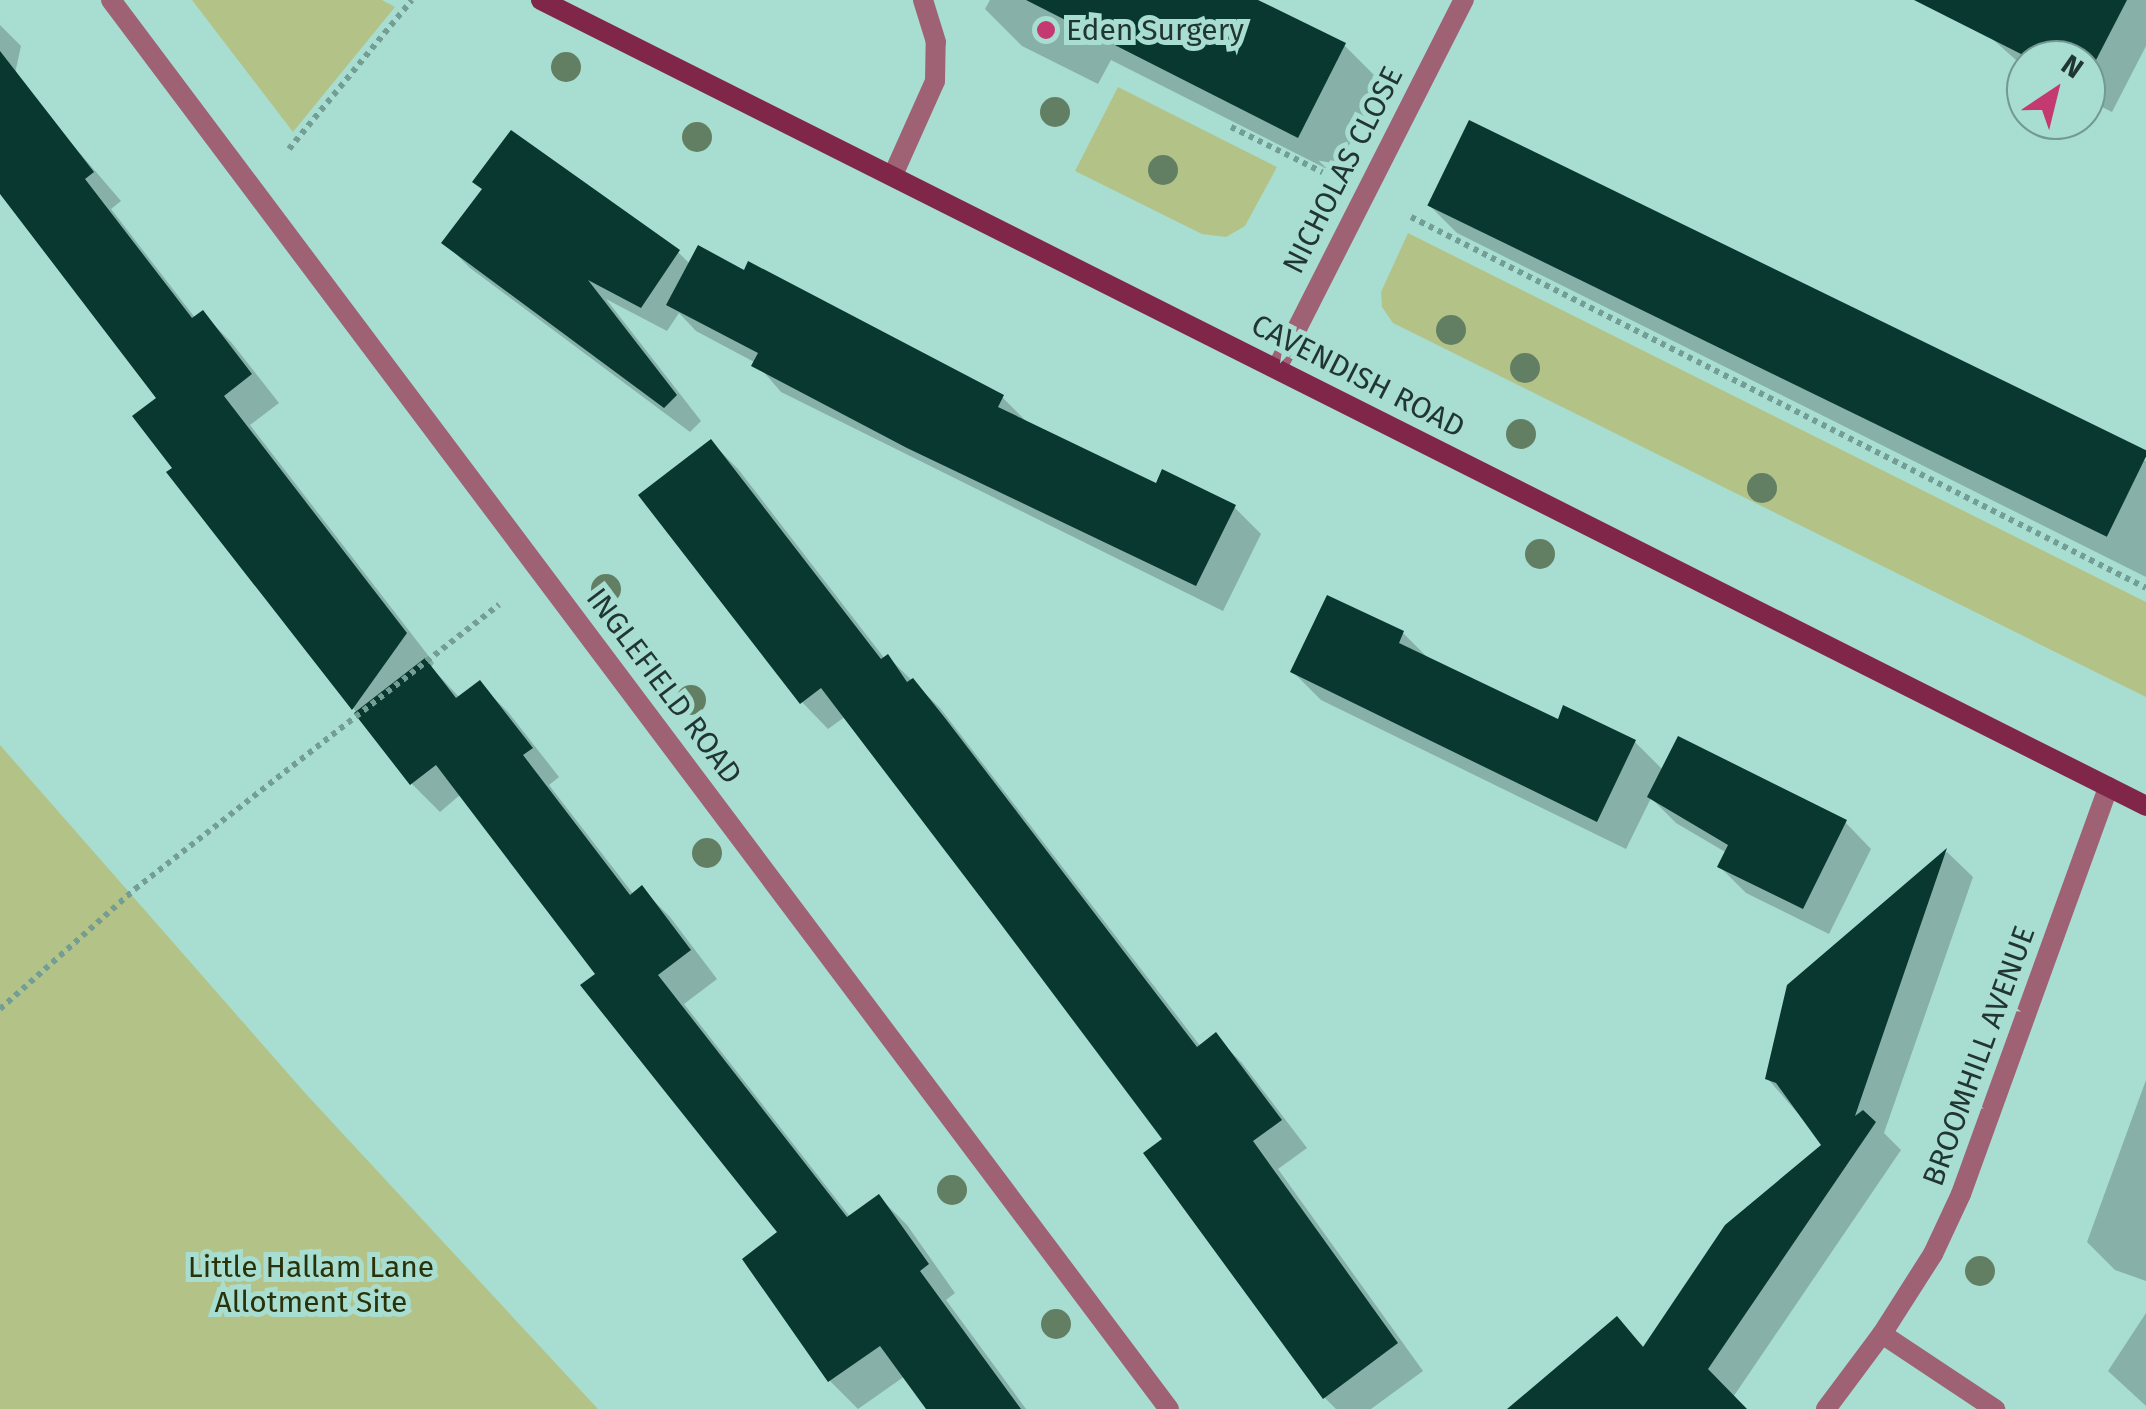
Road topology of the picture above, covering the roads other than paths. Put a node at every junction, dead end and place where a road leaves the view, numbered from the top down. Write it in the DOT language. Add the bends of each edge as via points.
graph roads {
  1 [pos="111,0"];
  2 [pos="541,0"];
  3 [pos="922,0"];
  4 [pos="1464,0"];
  5 [pos="894,175"];
  6 [pos="1277,368"];
  7 [pos="2108,787"];
  8 [pos="2146,806"];
  9 [pos="1882,1334"];
  10 [pos="1169,1409"];
  11 [pos="1826,1409"];
  12 [pos="1995,1409"];
  1 -- 10 [label="street, INGLEFIELD ROAD"];
  2 -- 5 [label="street, CAVENDISH ROAD"];
  3 -- 5 [label="street" via="936,42 935,81"];
  4 -- 6 [label="street, NICHOLAS CLOSE"];
  5 -- 6 [label="street, CAVENDISH ROAD"];
  6 -- 7 [label="street, CAVENDISH ROAD"];
  7 -- 8 [label="street, CAVENDISH ROAD"];
  7 -- 9 [label="street, BROOMHILL AVENUE" via="1979,1151 1933,1254"];
  9 -- 11 [label="street, BROOMHILL AVENUE"];
  9 -- 12 [label="street"];
}
